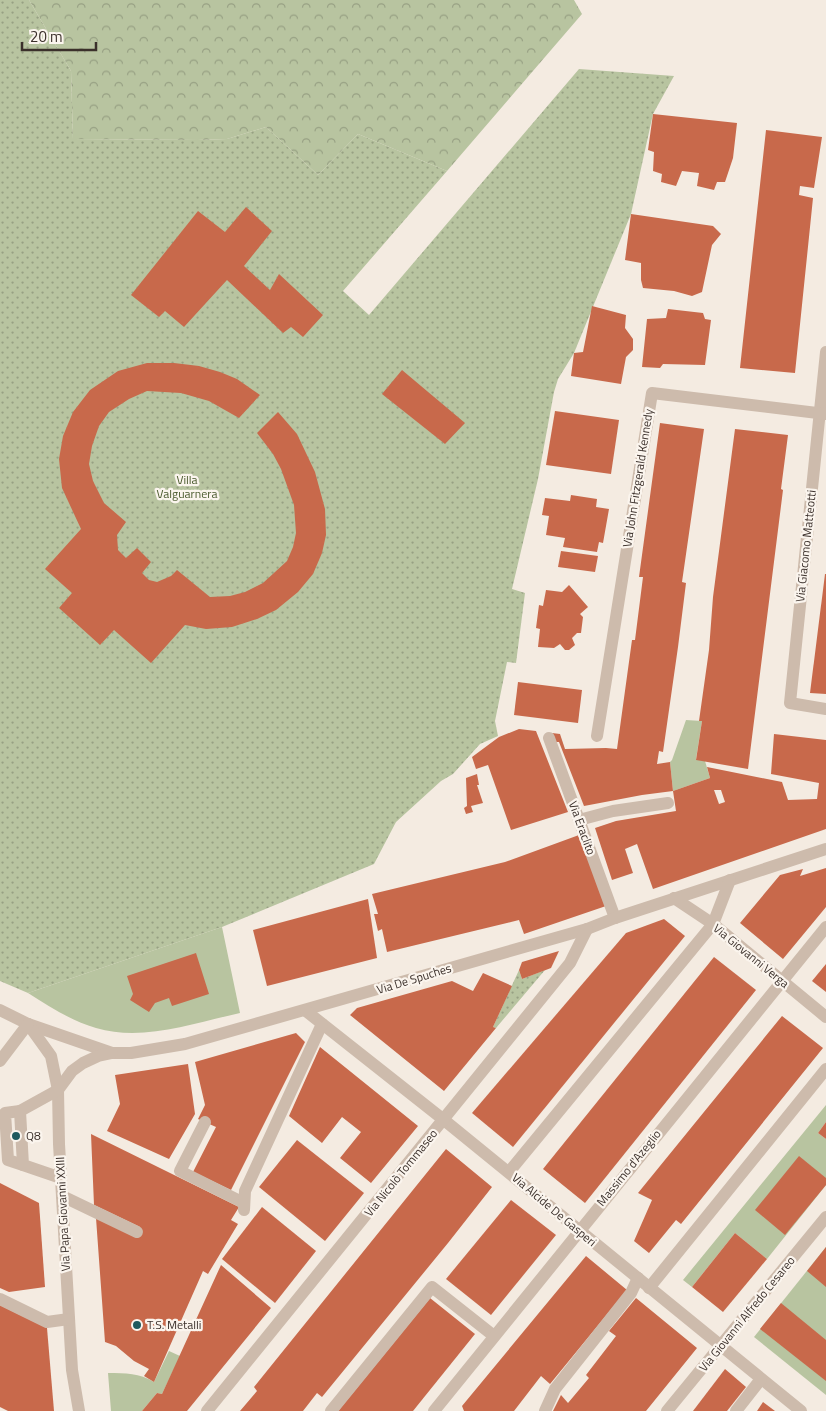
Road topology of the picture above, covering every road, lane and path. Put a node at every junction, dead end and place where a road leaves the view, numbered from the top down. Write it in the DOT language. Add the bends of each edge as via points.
graph roads {
  1 [pos="826,352"];
  2 [pos="823,413"];
  3 [pos="826,709"];
  4 [pos="597,736"];
  5 [pos="549,738"];
  6 [pos="668,803"];
  7 [pos="579,820"];
  8 [pos="826,849"];
  9 [pos="730,880"];
  10 [pos="674,898"];
  11 [pos="615,918"];
  12 [pos="713,924"];
  13 [pos="826,927"];
  14 [pos="586,929"];
  15 [pos="781,980"];
  16 [pos="0,1010"];
  17 [pos="306,1011"];
  18 [pos="826,1017"];
  19 [pos="28,1024"];
  20 [pos="322,1024"];
  21 [pos="112,1053"];
  22 [pos="0,1061"];
  23 [pos="826,1069"];
  24 [pos="58,1090"];
  25 [pos="444,1120"];
  26 [pos="205,1122"];
  27 [pos="509,1172"];
  28 [pos="61,1178"];
  29 [pos="62,1196"];
  30 [pos="826,1217"];
  31 [pos="579,1231"];
  32 [pos="137,1232"];
  33 [pos="638,1278"];
  34 [pos="649,1288"];
  35 [pos="0,1299"];
  36 [pos="69,1319"];
  37 [pos="494,1336"];
  38 [pos="720,1345"];
  39 [pos="761,1379"];
  40 [pos="439,1409"];
  41 [pos="79,1411"];
  42 [pos="207,1411"];
  43 [pos="331,1411"];
  44 [pos="545,1411"];
  45 [pos="667,1411"];
  46 [pos="736,1411"];
  47 [pos="801,1411"];
  1 -- 2 [label="street, Via Giacomo Matteotti"];
  2 -- 3 [label="street, Via Giacomo Matteotti" via="790,703"];
  2 -- 4 [label="street, Via John Fitzgerald Kennedy" via="652,393"];
  5 -- 7 [label="street, Via Eraclito"];
  6 -- 7 [label="street"];
  7 -- 11 [label="street, Via Eraclito"];
  8 -- 9 [label="street, Via De Spuches"];
  9 -- 10 [label="street, Via De Spuches"];
  9 -- 12 [label="street"];
  10 -- 11 [label="street, Via De Spuches"];
  10 -- 12 [label="street, Via Giovanni Verga"];
  11 -- 14 [label="street, Via De Spuches"];
  12 -- 15 [label="street, Via Giovanni Verga"];
  12 -- 27 [label="street"];
  13 -- 15 [label="street, Massimo d'Azeglio"];
  14 -- 17 [label="street, Via De Spuches"];
  14 -- 25 [label="street, Via Nicolò Tommaseo" via="570,963"];
  15 -- 18 [label="street, Via Giovanni Verga"];
  15 -- 31 [label="street, Massimo d'Azeglio"];
  16 -- 19 [label="street, Via De Spuches"];
  17 -- 20 [label="street, Via Alcide De Gasperi"];
  17 -- 21 [label="street, Via De Spuches" via="185,1044"];
  19 -- 21 [label="street, Via De Spuches"];
  19 -- 22 [label="street"];
  19 -- 24 [label="street, Via Papa Giovanni XXIII" via="51,1056"];
  20 -- 25 [label="street, Via Alcide De Gasperi"];
  20 -- 26 [label="street" via="245,1191 244,1206 180,1171"];
  21 -- 24 [label="street" via="83,1063 72,1071"];
  23 -- 34 [label="street"];
  24 -- 28 [label="street, Via Papa Giovanni XXIII"];
  24 -- 28 [label="street" via="20,1111 23,1165"];
  25 -- 27 [label="street, Via Alcide De Gasperi"];
  25 -- 42 [label="street, Via Nicolò Tommaseo"];
  27 -- 31 [label="street, Via Alcide De Gasperi"];
  28 -- 29 [label="street, Via Papa Giovanni XXIII"];
  29 -- 32 [label="street"];
  29 -- 36 [label="street, Via Papa Giovanni XXIII"];
  30 -- 38 [label="street, Via Giovanni Alfredo Cesareo"];
  31 -- 33 [label="street, Via Alcide De Gasperi"];
  31 -- 37 [label="street, Massimo d'Azeglio"];
  33 -- 34 [label="street, Via Alcide De Gasperi"];
  33 -- 44 [label="street" via="631,1293 555,1389"];
  34 -- 38 [label="street, Via Alcide De Gasperi"];
  35 -- 36 [label="street" via="47,1322"];
  36 -- 41 [label="street, Via Papa Giovanni XXIII" via="72,1370"];
  37 -- 40 [label="street, Massimo d'Azeglio"];
  37 -- 43 [label="street" via="432,1287"];
  38 -- 39 [label="street, Via Alcide De Gasperi"];
  38 -- 45 [label="street, Via Giovanni Alfredo Cesareo"];
  39 -- 46 [label="street"];
  39 -- 47 [label="street, Via Alcide De Gasperi"];
}
